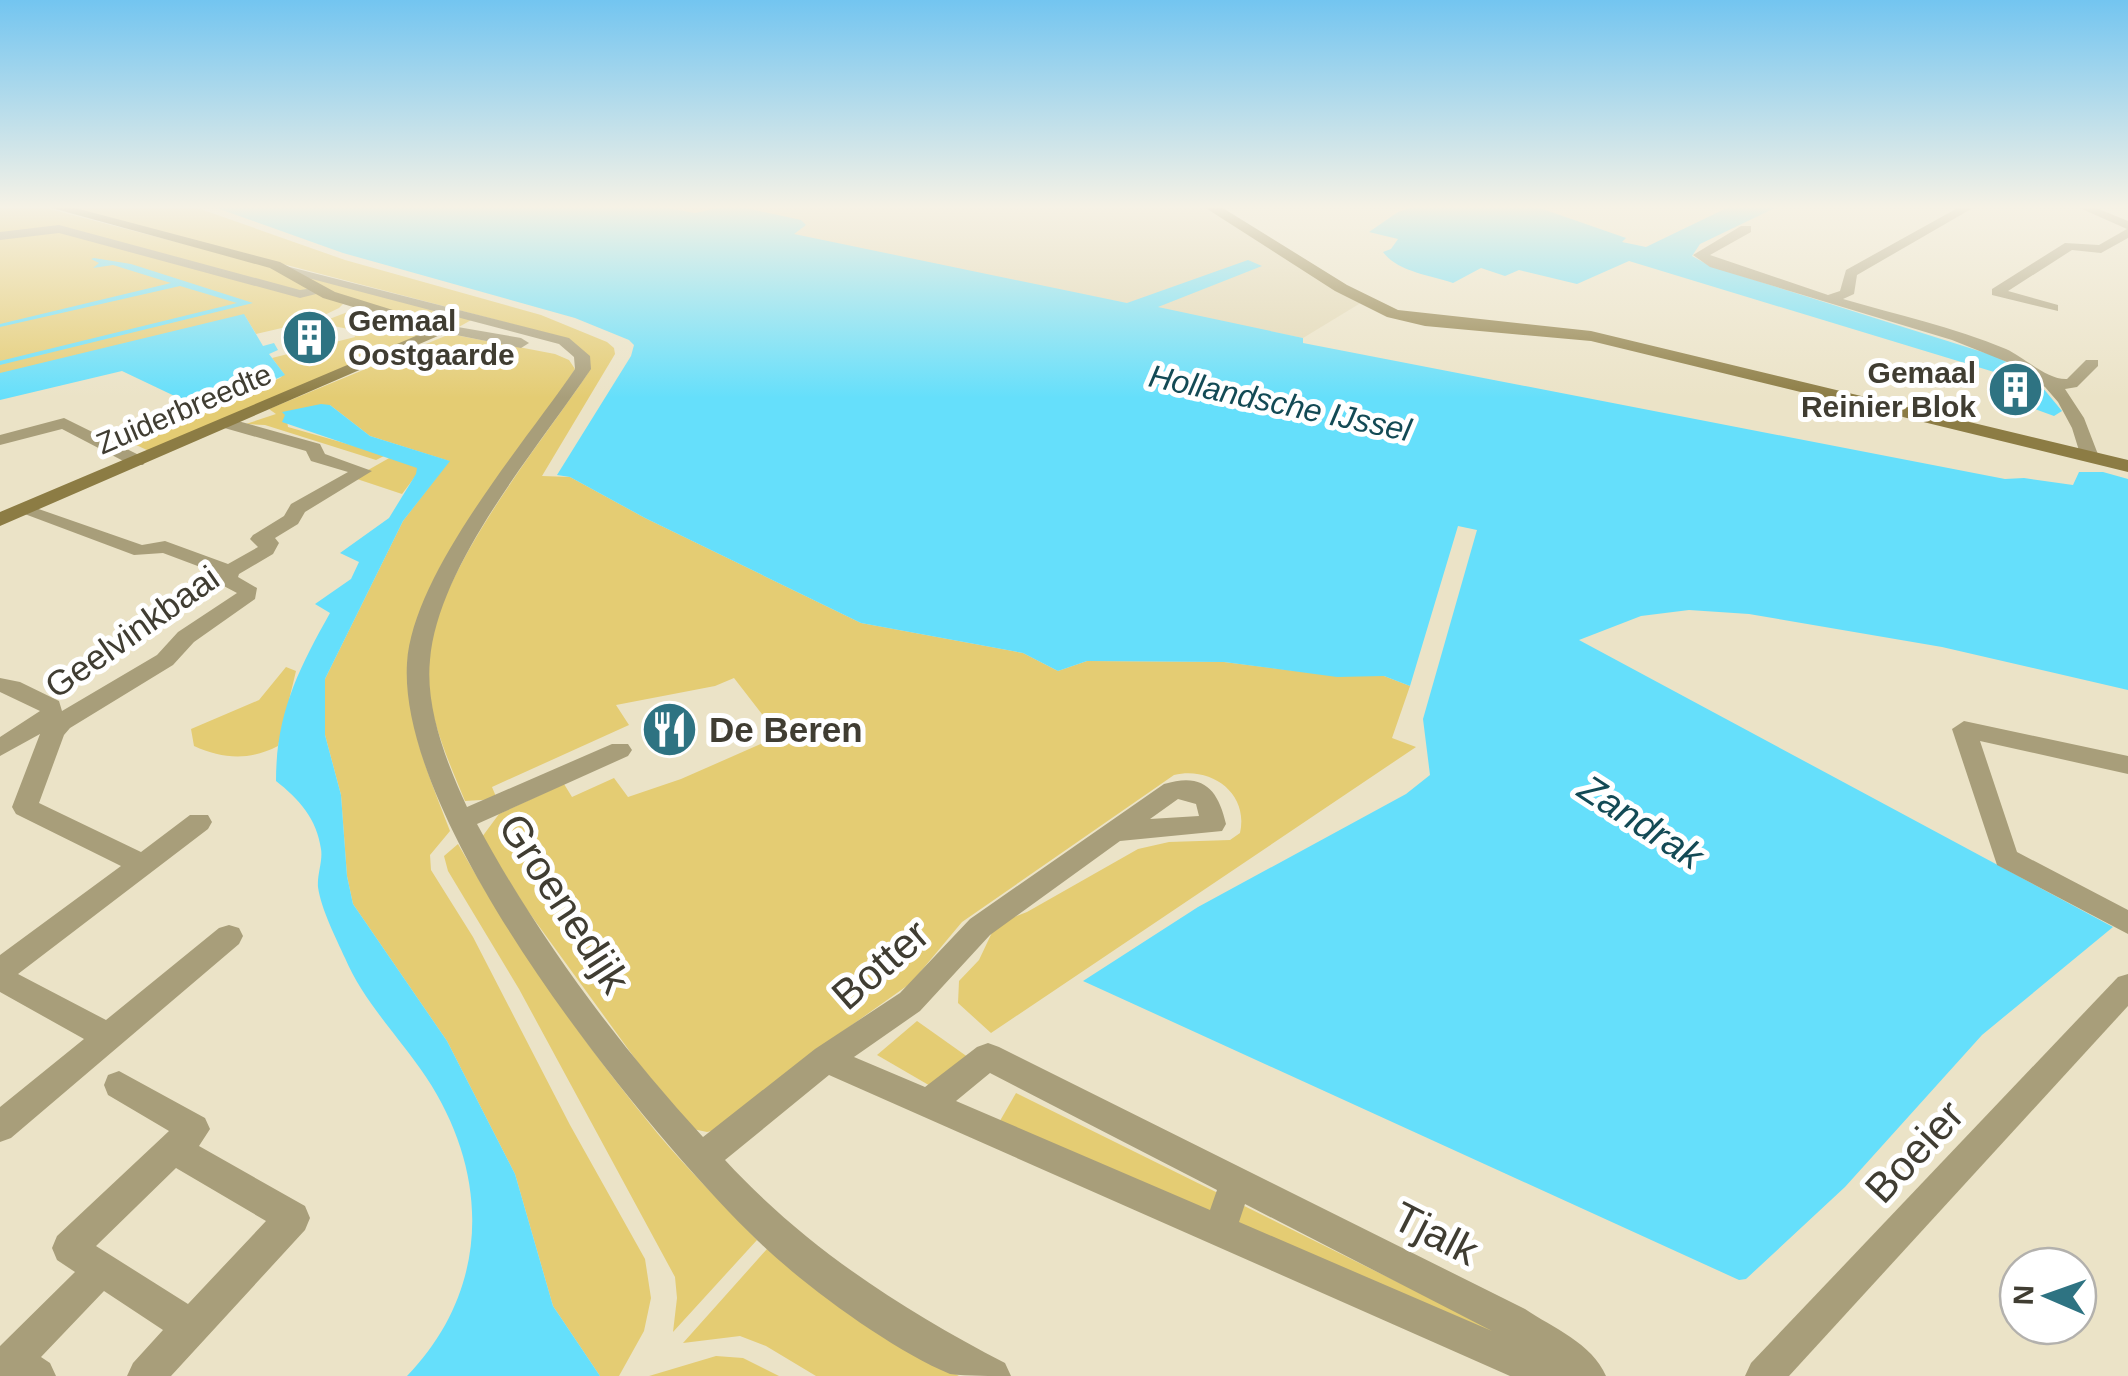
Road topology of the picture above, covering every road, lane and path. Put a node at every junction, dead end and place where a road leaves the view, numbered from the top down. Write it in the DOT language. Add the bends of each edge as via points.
graph roads {
  1 [pos="206,269"];
  2 [pos="282,269"];
  3 [pos="291,269"];
  4 [pos="1313,269"];
  5 [pos="1731,269"];
  6 [pos="1858,269"];
  7 [pos="2033,269"];
  8 [pos="321,291"];
  9 [pos="1827,299"];
  10 [pos="2053,308"];
  11 [pos="446,329"];
  12 [pos="574,346"];
  13 [pos="2092,363"];
  14 [pos="2052,384"];
  15 [pos="227,422"];
  16 [pos="3,442"];
  17 [pos="2090,457"];
  18 [pos="137,461"];
  19 [pos="2128,466"];
  20 [pos="23,510"];
  21 [pos="0,520"];
  22 [pos="230,571"];
  23 [pos="0,685"];
  24 [pos="56,720"];
  25 [pos="0,748"];
  26 [pos="620,750"];
  27 [pos="2128,765"];
  28 [pos="462,820"];
  29 [pos="199,822"];
  30 [pos="1114,832"];
  31 [pos="142,864"];
  32 [pos="2128,923"];
  33 [pos="228,936"];
  34 [pos="0,975"];
  35 [pos="2128,986"];
  36 [pos="106,1036"];
  37 [pos="826,1059"];
  38 [pos="119,1085"];
  39 [pos="931,1102"];
  40 [pos="0,1128"];
  41 [pos="173,1149"];
  42 [pos="700,1160"];
  43 [pos="1236,1183"];
  44 [pos="1220,1230"];
  45 [pos="102,1269"];
  46 [pos="191,1327"];
  47 [pos="16,1370"];
  48 [pos="146,1376"];
  49 [pos="992,1376"];
  50 [pos="1554,1376"];
  51 [pos="1586,1376"];
  52 [pos="1764,1376"];
  1 -- 8 [label="street" via="300,294"];
  2 -- 8 [label="street"];
  3 -- 12 [label="street"];
  4 -- 17 [label="street" via="1393,314 1591,336"];
  5 -- 9 [label="street"];
  6 -- 9 [label="street" via="1847,294"];
  7 -- 10 [label="street" via="1997,292"];
  8 -- 11 [label="street"];
  9 -- 14 [label="street" via="1979,345"];
  11 -- 12 [label="street" via="555,349"];
  11 -- 15 [label="street, Zuiderbreedte"];
  12 -- 28 [label="street, Groenedijk" via="583,368 483,514 422,636 423,714"];
  13 -- 14 [label="street" via="2071,384"];
  14 -- 17 [label="street"];
  15 -- 18 [label="street, Zuiderbreedte"];
  15 -- 22 [label="street" via="314,448 317,457 363,471 298,508 260,539 269,543 266,550"];
  16 -- 18 [label="street" via="64,423"];
  17 -- 19 [label="street"];
  18 -- 20 [label="street, Zuiderbreedte"];
  20 -- 21 [label="street, Zuiderbreedte"];
  20 -- 22 [label="street" via="141,550 165,548"];
  22 -- 24 [label="street, Geelvinkbaai" via="227,580 247,588 248,595 186,636 165,660"];
  23 -- 24 [label="street" via="51,707"];
  24 -- 25 [label="street, Geelvinkbaai"];
  24 -- 31 [label="street, Geelvinkbaai" via="25,807"];
  26 -- 28 [label="street"];
  27 -- 32 [label="street" via="1964,729 2006,858"];
  28 -- 42 [label="street, Groenedijk" via="553,972"];
  29 -- 31 [label="street"];
  30 -- 37 [label="street, Botter" via="980,927 910,1002"];
  31 -- 34 [label="street"];
  33 -- 36 [label="street"];
  34 -- 36 [label="street"];
  35 -- 52 [label="street, Boeier"];
  36 -- 40 [label="street"];
  37 -- 39 [label="street"];
  37 -- 42 [label="street, Botter"];
  38 -- 41 [label="street" via="194,1129"];
  39 -- 43 [label="street, Tjalk" via="988,1057"];
  39 -- 44 [label="street"];
  41 -- 45 [label="street" via="68,1248"];
  41 -- 46 [label="street" via="293,1218"];
  42 -- 49 [label="street, Groenedijk" via="829,1276 886,1318"];
  43 -- 44 [label="street"];
  43 -- 51 [label="street, Tjalk" via="1512,1322"];
  44 -- 50 [label="street"];
  45 -- 46 [label="street"];
  45 -- 47 [label="street"];
  46 -- 48 [label="street"];
}
